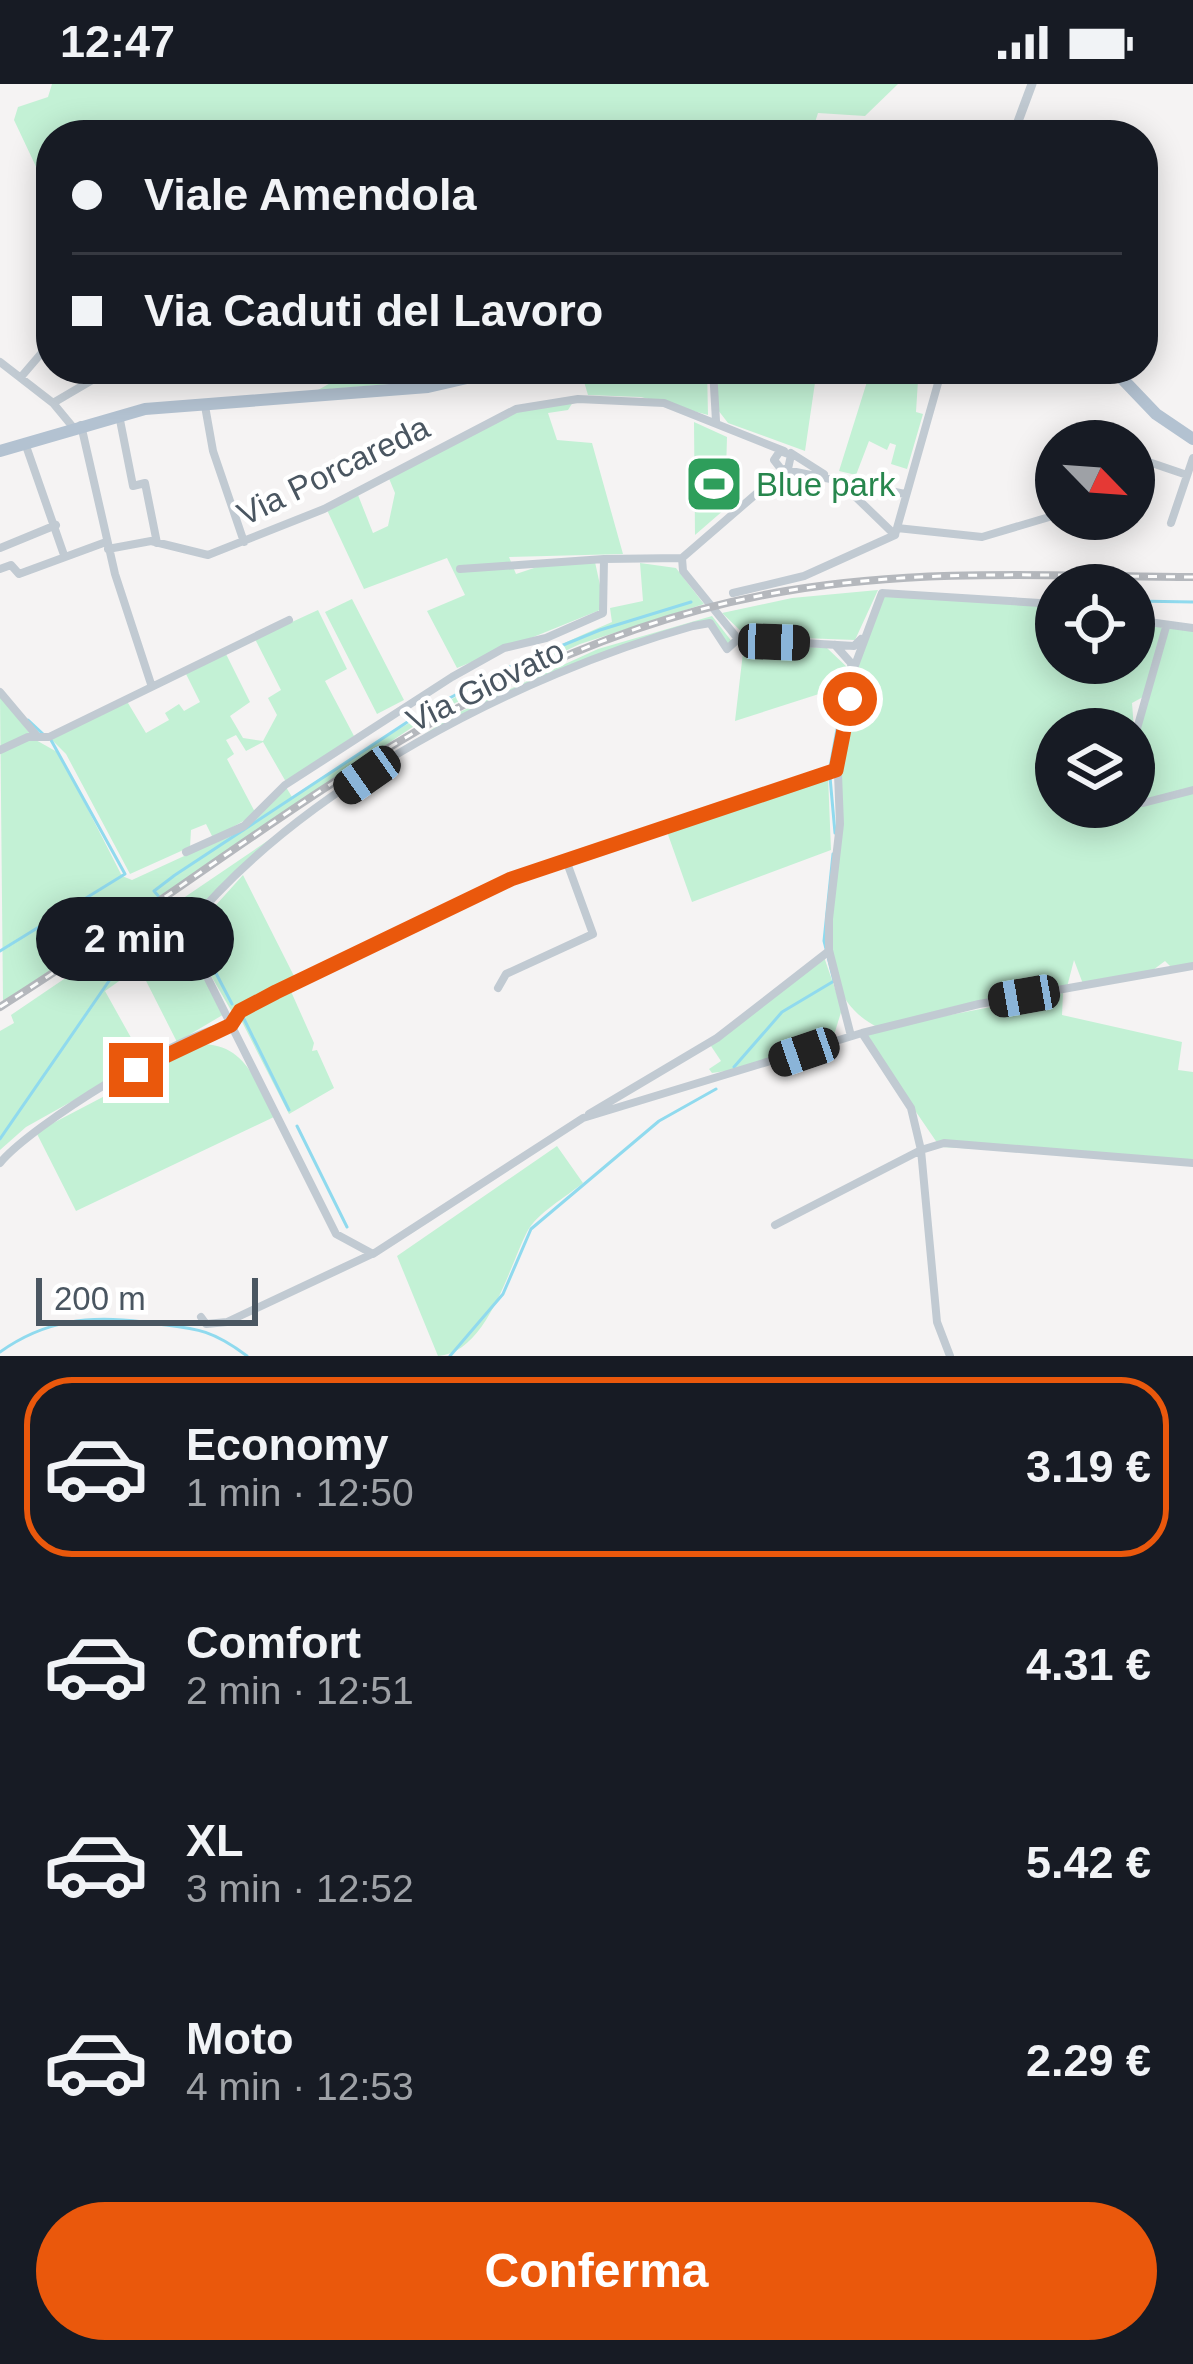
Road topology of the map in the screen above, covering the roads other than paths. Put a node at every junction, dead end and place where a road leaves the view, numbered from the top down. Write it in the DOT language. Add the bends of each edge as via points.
graph roads {
  1 [pos="1032,84"];
  2 [pos="1019,120"];
  3 [pos="36,360"];
  4 [pos="0,362"];
  5 [pos="21,377"];
  6 [pos="85,384"];
  7 [pos="441,384"];
  8 [pos="713,384"];
  9 [pos="938,384"];
  10 [pos="1127,384"];
  11 [pos="53,403"];
  12 [pos="205,406"];
  13 [pos="118,414"];
  14 [pos="717,422"];
  15 [pos="77,425"];
  16 [pos="746,436"];
  17 [pos="1193,439"];
  18 [pos="25,442"];
  19 [pos="0,451"];
  20 [pos="787,452"];
  21 [pos="1193,458"];
  22 [pos="1155,464"];
  23 [pos="781,466"];
  24 [pos="1187,475"];
  25 [pos="830,476"];
  26 [pos="905,494"];
  27 [pos="1035,521"];
  28 [pos="1172,523"];
  29 [pos="56,525"];
  30 [pos="896,532"];
  31 [pos="244,542"];
  32 [pos="157,543"];
  33 [pos="107,545"];
  34 [pos="0,548"];
  35 [pos="64,555"];
  36 [pos="682,558"];
  37 [pos="604,559"];
  38 [pos="0,569"];
  39 [pos="460,569"];
  40 [pos="733,593"];
  41 [pos="1035,602"];
  42 [pos="289,620"];
  43 [pos="1155,625"];
  44 [pos="1166,627"];
  45 [pos="1193,628"];
  46 [pos="863,637"];
  47 [pos="738,638"];
  48 [pos="835,646"];
  49 [pos="852,676"];
  50 [pos="151,684"];
  51 [pos="0,692"];
  52 [pos="1143,708"];
  53 [pos="31,733"];
  54 [pos="0,750"];
  55 [pos="832,771"];
  56 [pos="1193,790"];
  57 [pos="1155,800"];
  58 [pos="186,852"];
  59 [pos="566,860"];
  60 [pos="825,953"];
  61 [pos="1193,966"];
  62 [pos="498,988"];
  63 [pos="231,1025"];
  64 [pos="862,1033"];
  65 [pos="851,1036"];
  66 [pos="583,1118"];
  67 [pos="921,1150"];
  68 [pos="0,1163"];
  69 [pos="1193,1163"];
  70 [pos="775,1226"];
  71 [pos="373,1254"];
  72 [pos="201,1317"];
  73 [pos="950,1356"];
  1 -- 2 [label="street"];
  3 -- 5 [label="street"];
  4 -- 5 [label="street"];
  5 -- 11 [label="street"];
  6 -- 11 [label="street"];
  7 -- 12 [label="main road"];
  8 -- 14 [label="street"];
  9 -- 26 [label="street"];
  10 -- 17 [label="main road"];
  11 -- 15 [label="street"];
  12 -- 13 [label="main road"];
  12 -- 31 [label="street"];
  13 -- 15 [label="main road"];
  13 -- 32 [label="street" via="133,486 145,483"];
  14 -- 16 [label="street, Via Porcareda"];
  14 -- 31 [label="street, Via Porcareda" via="626,399 516,409"];
  15 -- 18 [label="main road"];
  15 -- 33 [label="street"];
  16 -- 20 [label="street"];
  16 -- 23 [label="street"];
  18 -- 19 [label="main road"];
  18 -- 29 [label="street"];
  20 -- 23 [label="street"];
  20 -- 23 [label="street"];
  20 -- 25 [label="street"];
  21 -- 24 [label="street"];
  22 -- 24 [label="street"];
  23 -- 25 [label="street"];
  23 -- 36 [label="street"];
  24 -- 28 [label="street"];
  25 -- 26 [label="street"];
  25 -- 30 [label="street"];
  26 -- 30 [label="street"];
  27 -- 30 [label="street" via="982,537"];
  29 -- 34 [label="street"];
  29 -- 35 [label="street"];
  30 -- 40 [label="street" via="804,576"];
  31 -- 32 [label="street, Via Porcareda" via="200,556"];
  32 -- 33 [label="street, Via Porcareda"];
  33 -- 35 [label="street, Via Porcareda"];
  33 -- 50 [label="street"];
  35 -- 38 [label="street, Via Porcareda" via="20,574 10,565"];
  36 -- 37 [label="street"];
  36 -- 47 [label="street" via="683,571"];
  37 -- 39 [label="street"];
  37 -- 58 [label="street" via="603,614 504,648 452,677 285,785 244,826"];
  41 -- 46 [label="street" via="886,591"];
  42 -- 50 [label="street"];
  43 -- 44 [label="street"];
  44 -- 45 [label="street"];
  44 -- 52 [label="street"];
  46 -- 48 [label="street"];
  46 -- 49 [label="street"];
  47 -- 48 [label="street"];
  47 -- 63 [label="street, Via Giovato" via="727,649 710,623 571,667 456,722 338,795 256,858 184,931"];
  48 -- 49 [label="street"];
  49 -- 55 [label="street"];
  50 -- 53 [label="street" via="50,736"];
  51 -- 53 [label="street"];
  53 -- 54 [label="street"];
  55 -- 59 [label="street"];
  55 -- 60 [label="street" via="840,824"];
  56 -- 57 [label="street"];
  59 -- 62 [label="street" via="593,934 506,974"];
  59 -- 63 [label="street" via="348,956 240,1011"];
  60 -- 65 [label="street"];
  60 -- 66 [label="street" via="717,1039"];
  61 -- 64 [label="street"];
  63 -- 68 [label="street" via="38,1126"];
  63 -- 71 [label="street" via="336,1234"];
  64 -- 65 [label="street"];
  64 -- 67 [label="street" via="910,1108"];
  65 -- 66 [label="street"];
  66 -- 71 [label="street"];
  67 -- 69 [label="street" via="944,1143"];
  67 -- 70 [label="street"];
  67 -- 73 [label="street" via="938,1322"];
  71 -- 72 [label="street" via="227,1322"];
}
